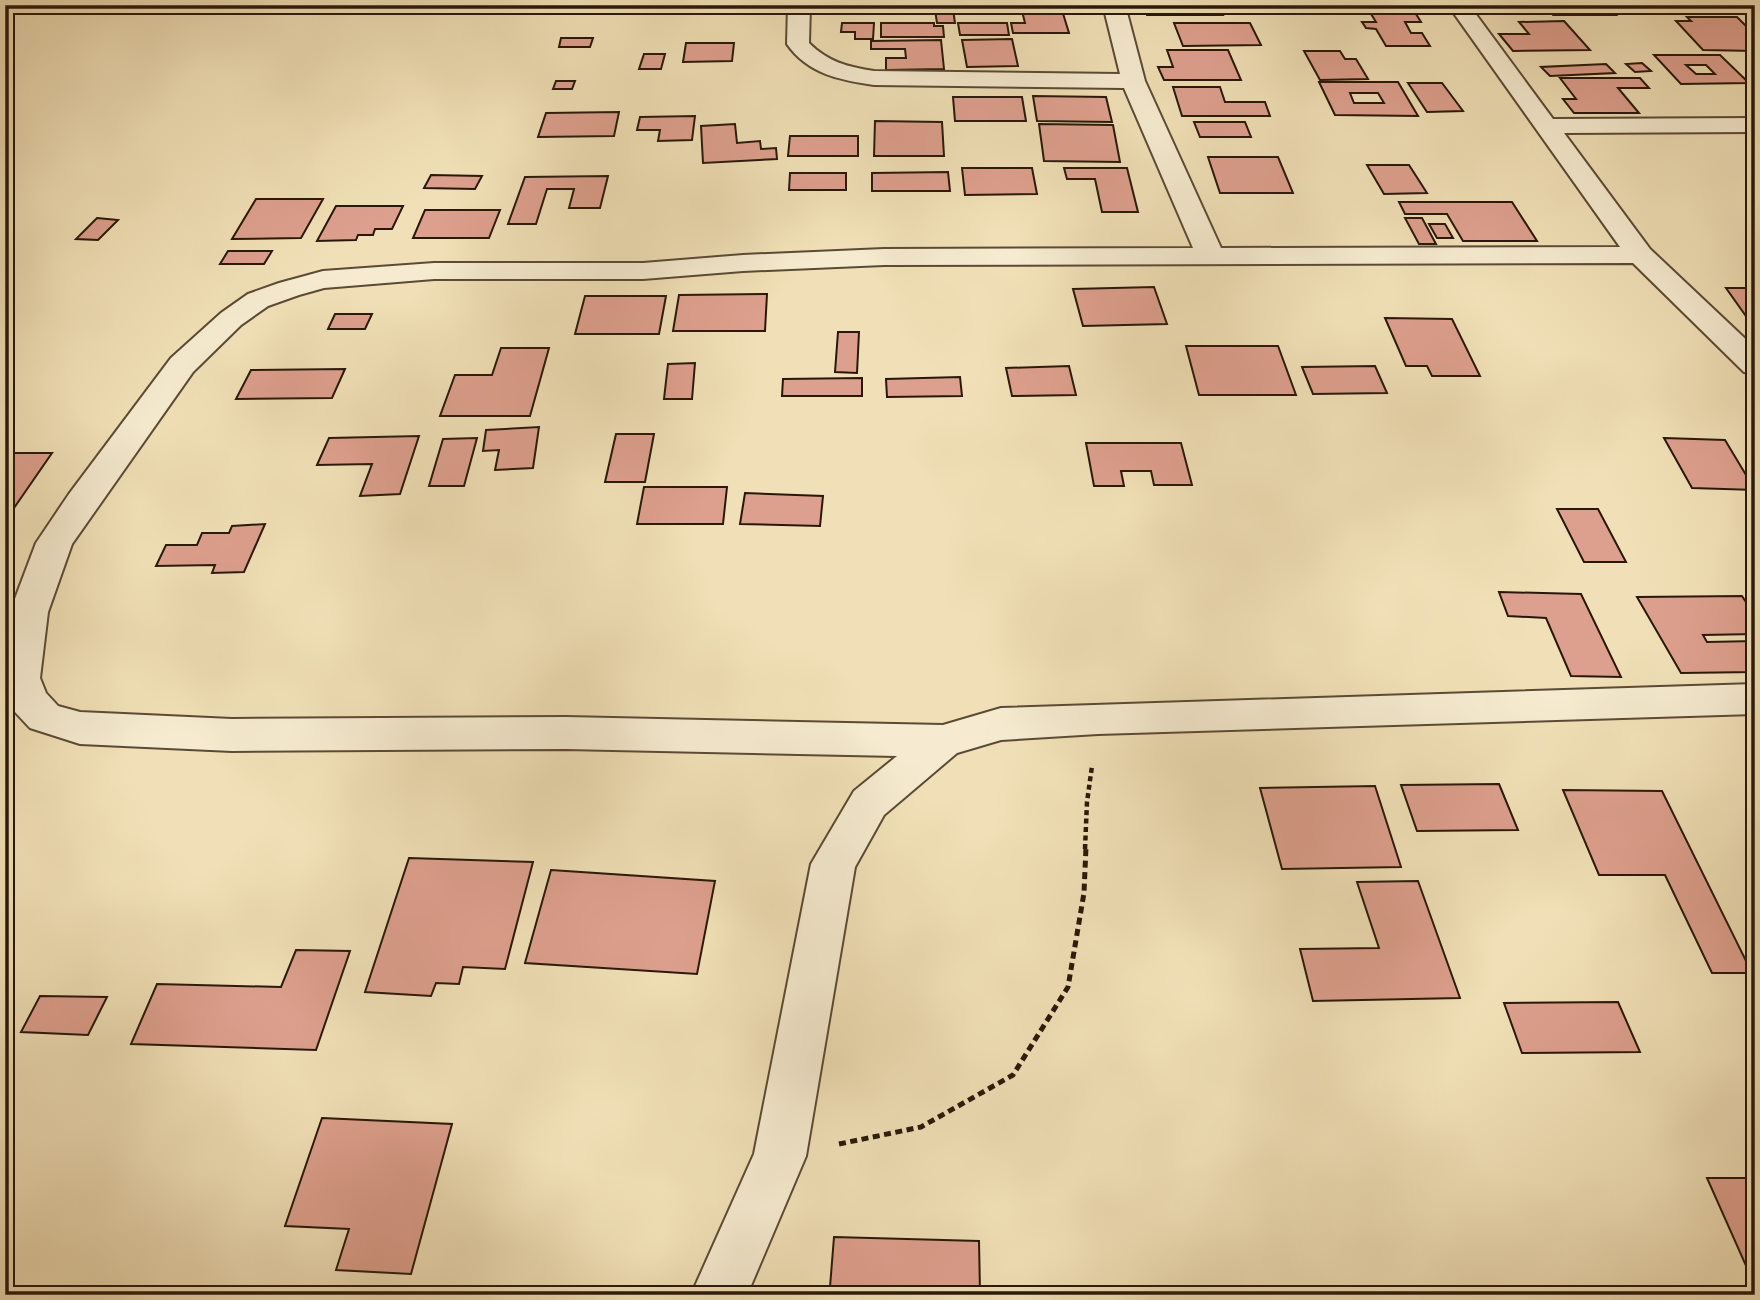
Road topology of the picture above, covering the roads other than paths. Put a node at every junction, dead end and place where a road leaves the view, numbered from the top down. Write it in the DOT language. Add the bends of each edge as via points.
graph roads {
  1 [pos="799,5"];
  2 [pos="1114,5"];
  3 [pos="1458,5"];
  4 [pos="1133,81"];
  5 [pos="1755,125"];
  6 [pos="1546,126"];
  7 [pos="1640,255"];
  8 [pos="1211,257"];
  9 [pos="1755,365"];
  10 [pos="1755,699"];
  11 [pos="943,741"];
  12 [pos="719,1295"];
  1 -- 4 [label="street" via="798,44 832,72 874,78"];
  2 -- 4 [label="street"];
  3 -- 6 [label="street"];
  4 -- 8 [label="street"];
  5 -- 6 [label="street"];
  6 -- 7 [label="street"];
  7 -- 8 [label="street"];
  7 -- 9 [label="street"];
  8 -- 11 [label="street" via="884,257 643,271 434,271 323,280 289,289 258,300 231,319 182,365 82,502 54,543 29,612 20,678 29,701 44,717 80,728 232,735 566,733"];
  10 -- 11 [label="street" via="1001,724"];
  11 -- 12 [label="street" via="869,803 833,864 780,1156"];
}
